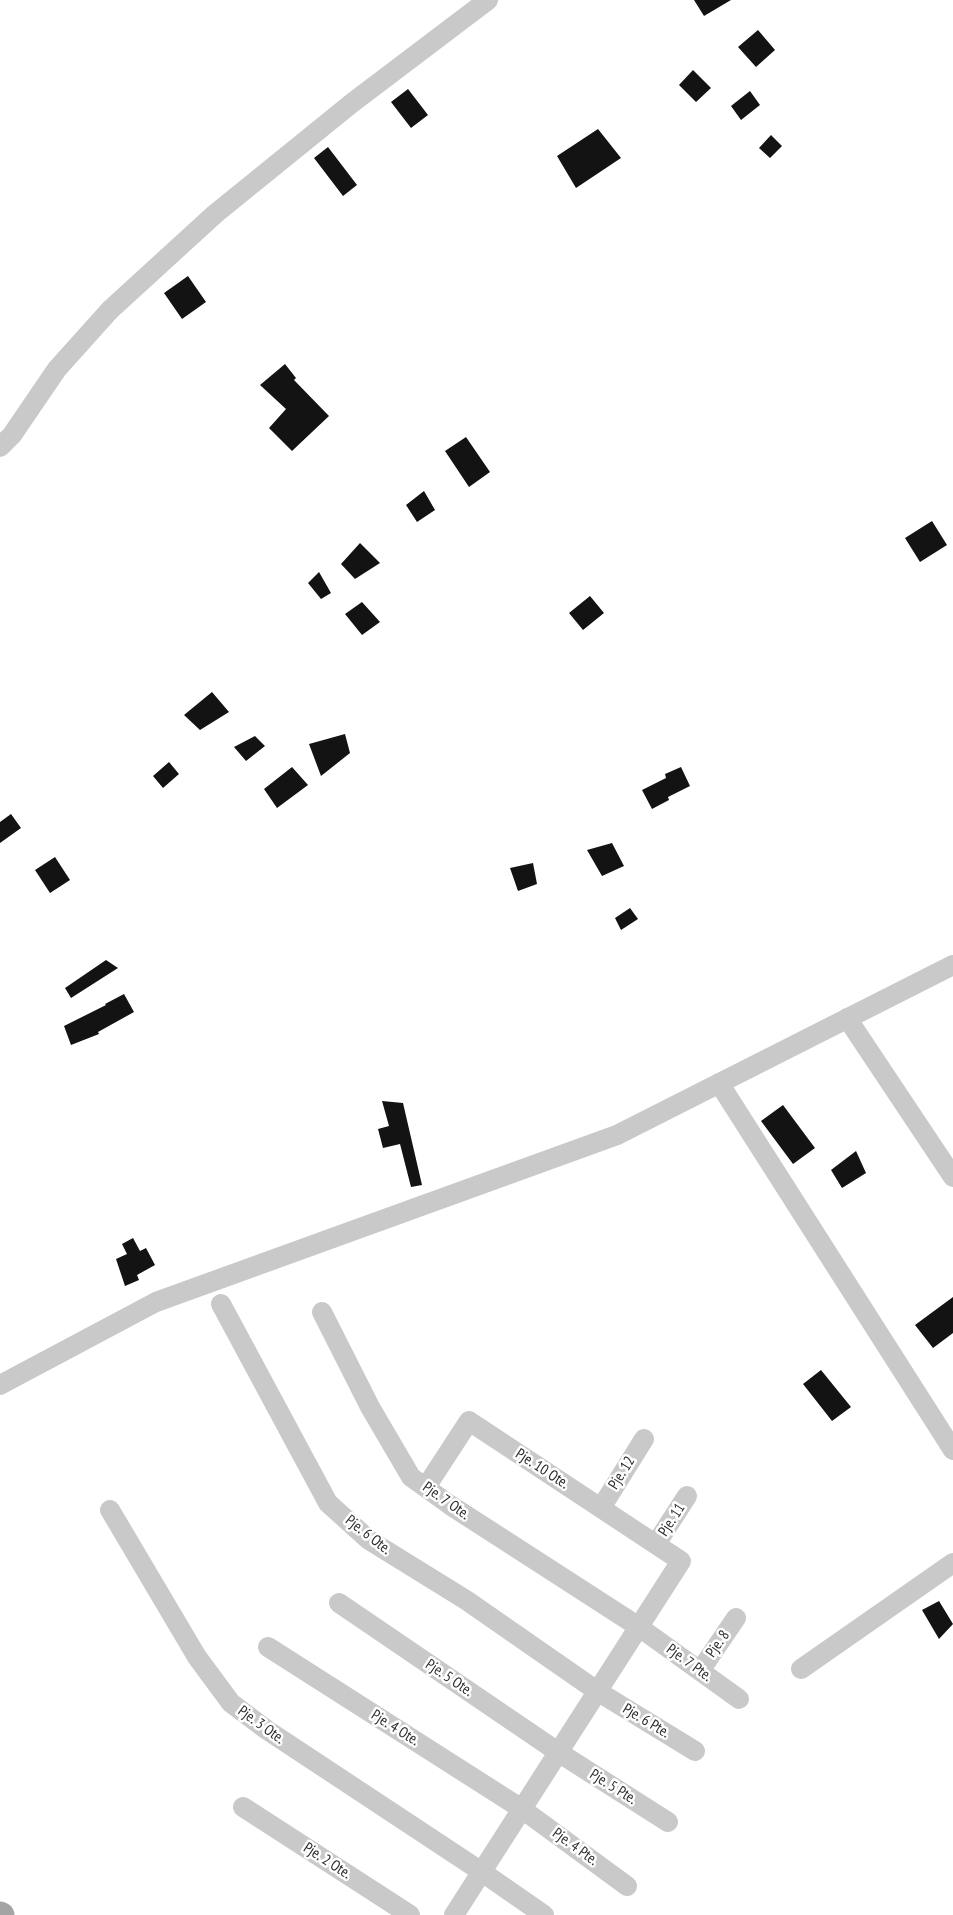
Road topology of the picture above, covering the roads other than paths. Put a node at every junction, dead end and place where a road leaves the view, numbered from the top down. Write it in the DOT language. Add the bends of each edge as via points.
graph roads {
  1 [pos="488,0"];
  2 [pos="0,448"];
  3 [pos="953,964"];
  4 [pos="848,1018"];
  5 [pos="719,1083"];
  6 [pos="953,1177"];
  7 [pos="221,1304"];
  8 [pos="322,1312"];
  9 [pos="0,1385"];
  10 [pos="644,1439"];
  11 [pos="953,1450"];
  12 [pos="426,1487"];
  13 [pos="688,1496"];
  14 [pos="601,1508"];
  15 [pos="110,1510"];
  16 [pos="656,1544"];
  17 [pos="953,1563"];
  18 [pos="339,1603"];
  19 [pos="736,1618"];
  20 [pos="639,1627"];
  21 [pos="268,1647"];
  22 [pos="801,1669"];
  23 [pos="700,1671"];
  24 [pos="597,1691"];
  25 [pos="739,1699"];
  26 [pos="695,1751"];
  27 [pos="558,1752"];
  28 [pos="243,1807"];
  29 [pos="522,1809"];
  30 [pos="668,1822"];
  31 [pos="482,1872"];
  32 [pos="627,1886"];
  33 [pos="410,1915"];
  34 [pos="454,1915"];
  35 [pos="544,1915"];
  1 -- 2 [label="street" via="352,103 215,214 124,297 57,369"];
  3 -- 4 [label="street"];
  4 -- 5 [label="street"];
  4 -- 6 [label="street"];
  5 -- 9 [label="street" via="617,1135 156,1302"];
  5 -- 11 [label="street"];
  7 -- 24 [label="street, Pje. 6 Ote." via="328,1503 369,1540 466,1600"];
  8 -- 12 [label="street, Pje. 7 Ote." via="370,1407 412,1476"];
  10 -- 14 [label="street, Pje. 12"];
  12 -- 14 [label="street, Pje. 10 Ote." via="469,1420"];
  12 -- 20 [label="street, Pje. 7 Ote." via="450,1506"];
  13 -- 16 [label="street, Pje. 11"];
  14 -- 16 [label="street, Pje. 10 Ote."];
  15 -- 31 [label="street, Pje. 3 Ote." via="196,1657 231,1703"];
  16 -- 20 [label="street, Pje. 10 Ote." via="681,1560"];
  17 -- 22 [label="street"];
  18 -- 27 [label="street, Pje. 5 Ote."];
  19 -- 23 [label="street, Pje. 8"];
  20 -- 23 [label="street, Pje. 7 Pte."];
  20 -- 24 [label="street"];
  21 -- 29 [label="street, Pje. 4 Ote."];
  23 -- 25 [label="street, Pje. 7 Pte."];
  24 -- 26 [label="street, Pje. 6 Pte."];
  24 -- 27 [label="street"];
  27 -- 29 [label="street"];
  27 -- 30 [label="street, Pje. 5 Pte."];
  28 -- 33 [label="street, Pje. 2 Ote."];
  29 -- 31 [label="street"];
  29 -- 32 [label="street, Pje. 4 Pte."];
  31 -- 34 [label="street"];
  31 -- 35 [label="street, Pje. 3 Ote."];
}
